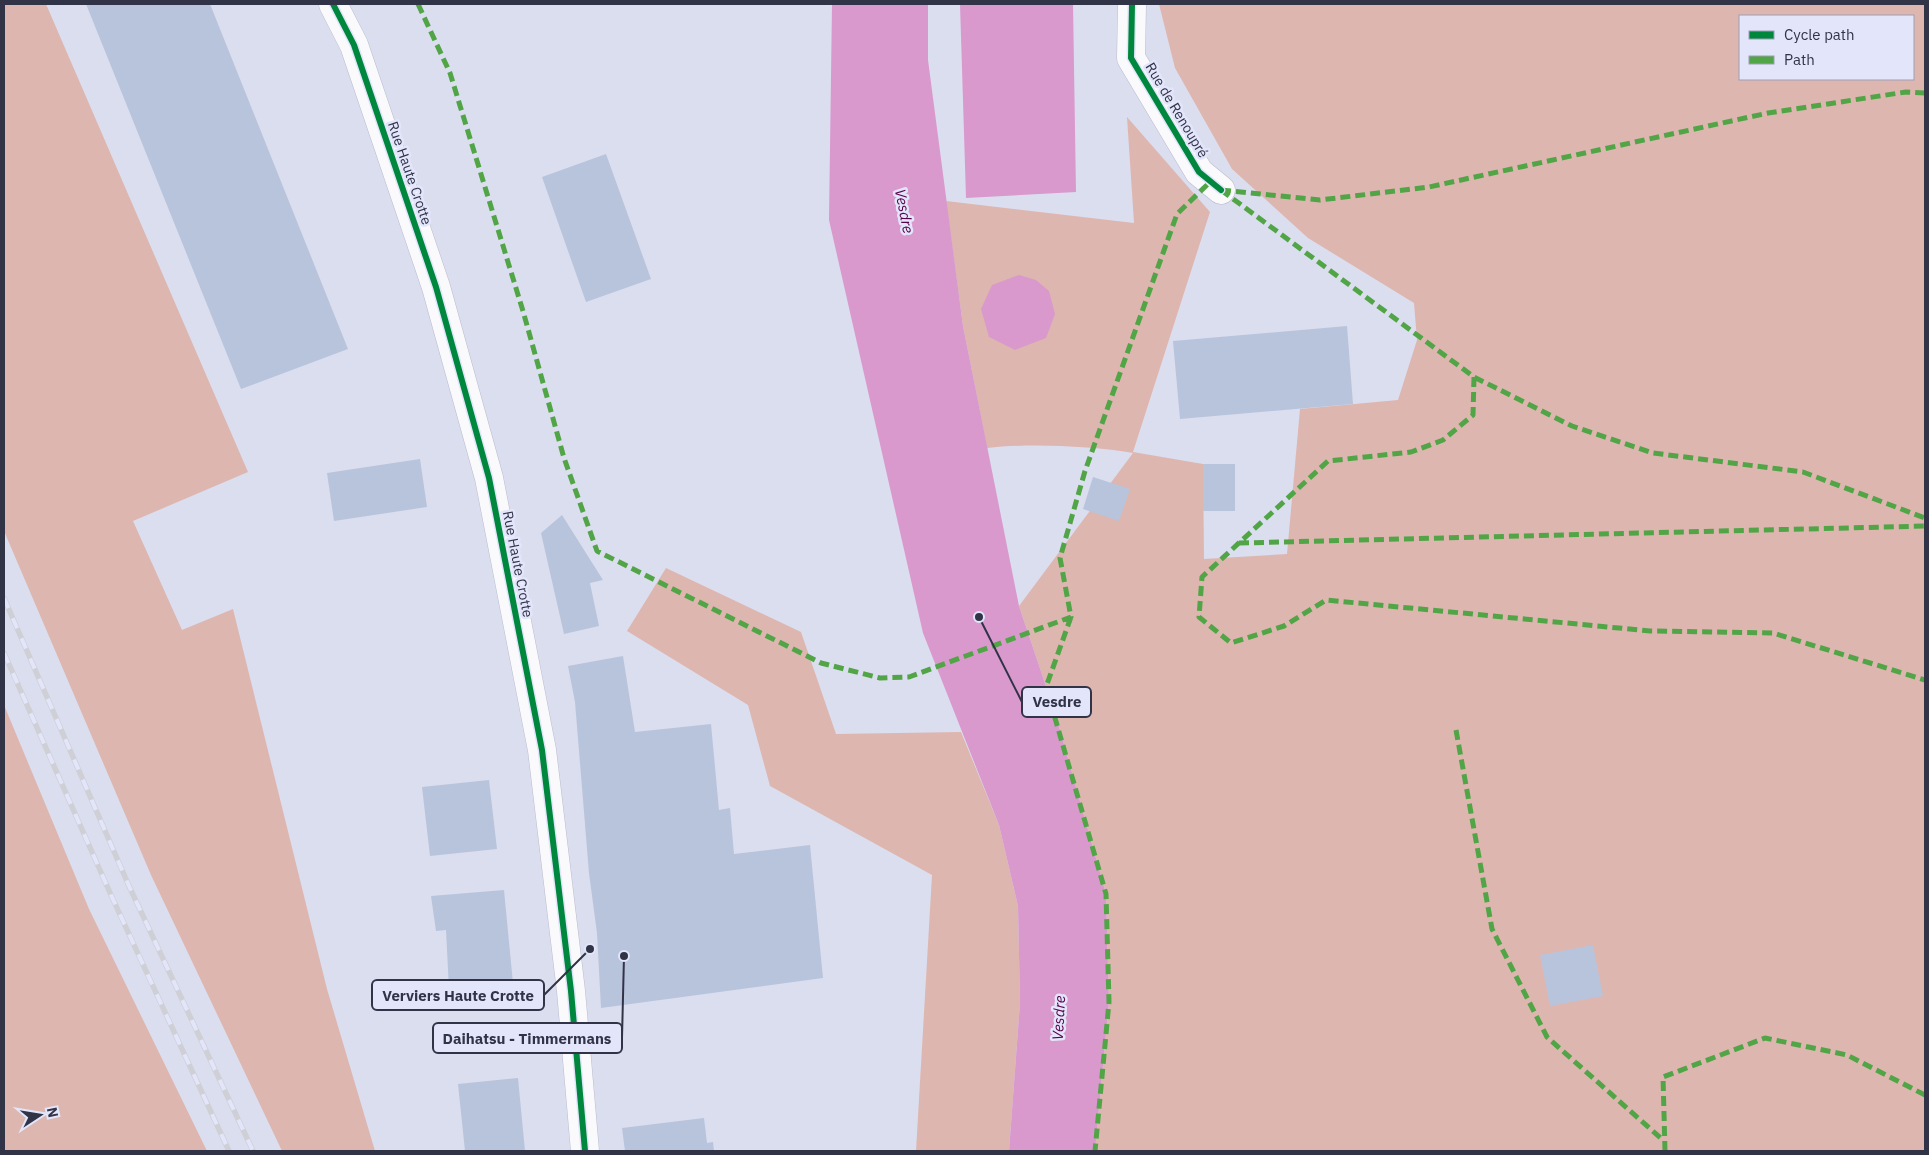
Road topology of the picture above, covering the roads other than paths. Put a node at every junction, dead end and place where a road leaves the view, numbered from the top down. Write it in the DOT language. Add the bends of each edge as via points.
graph roads {
  1 [pos="333,4"];
  2 [pos="1132,4"];
  3 [pos="1221,190"];
  4 [pos="585,1151"];
  1 -- 4 [label="main road, Rue Haute Crotte" via="354,45 436,287 489,478 542,750 571,991"];
  2 -- 3 [label="main road, Rue de Renoupré" via="1131,58 1199,172"];
}
